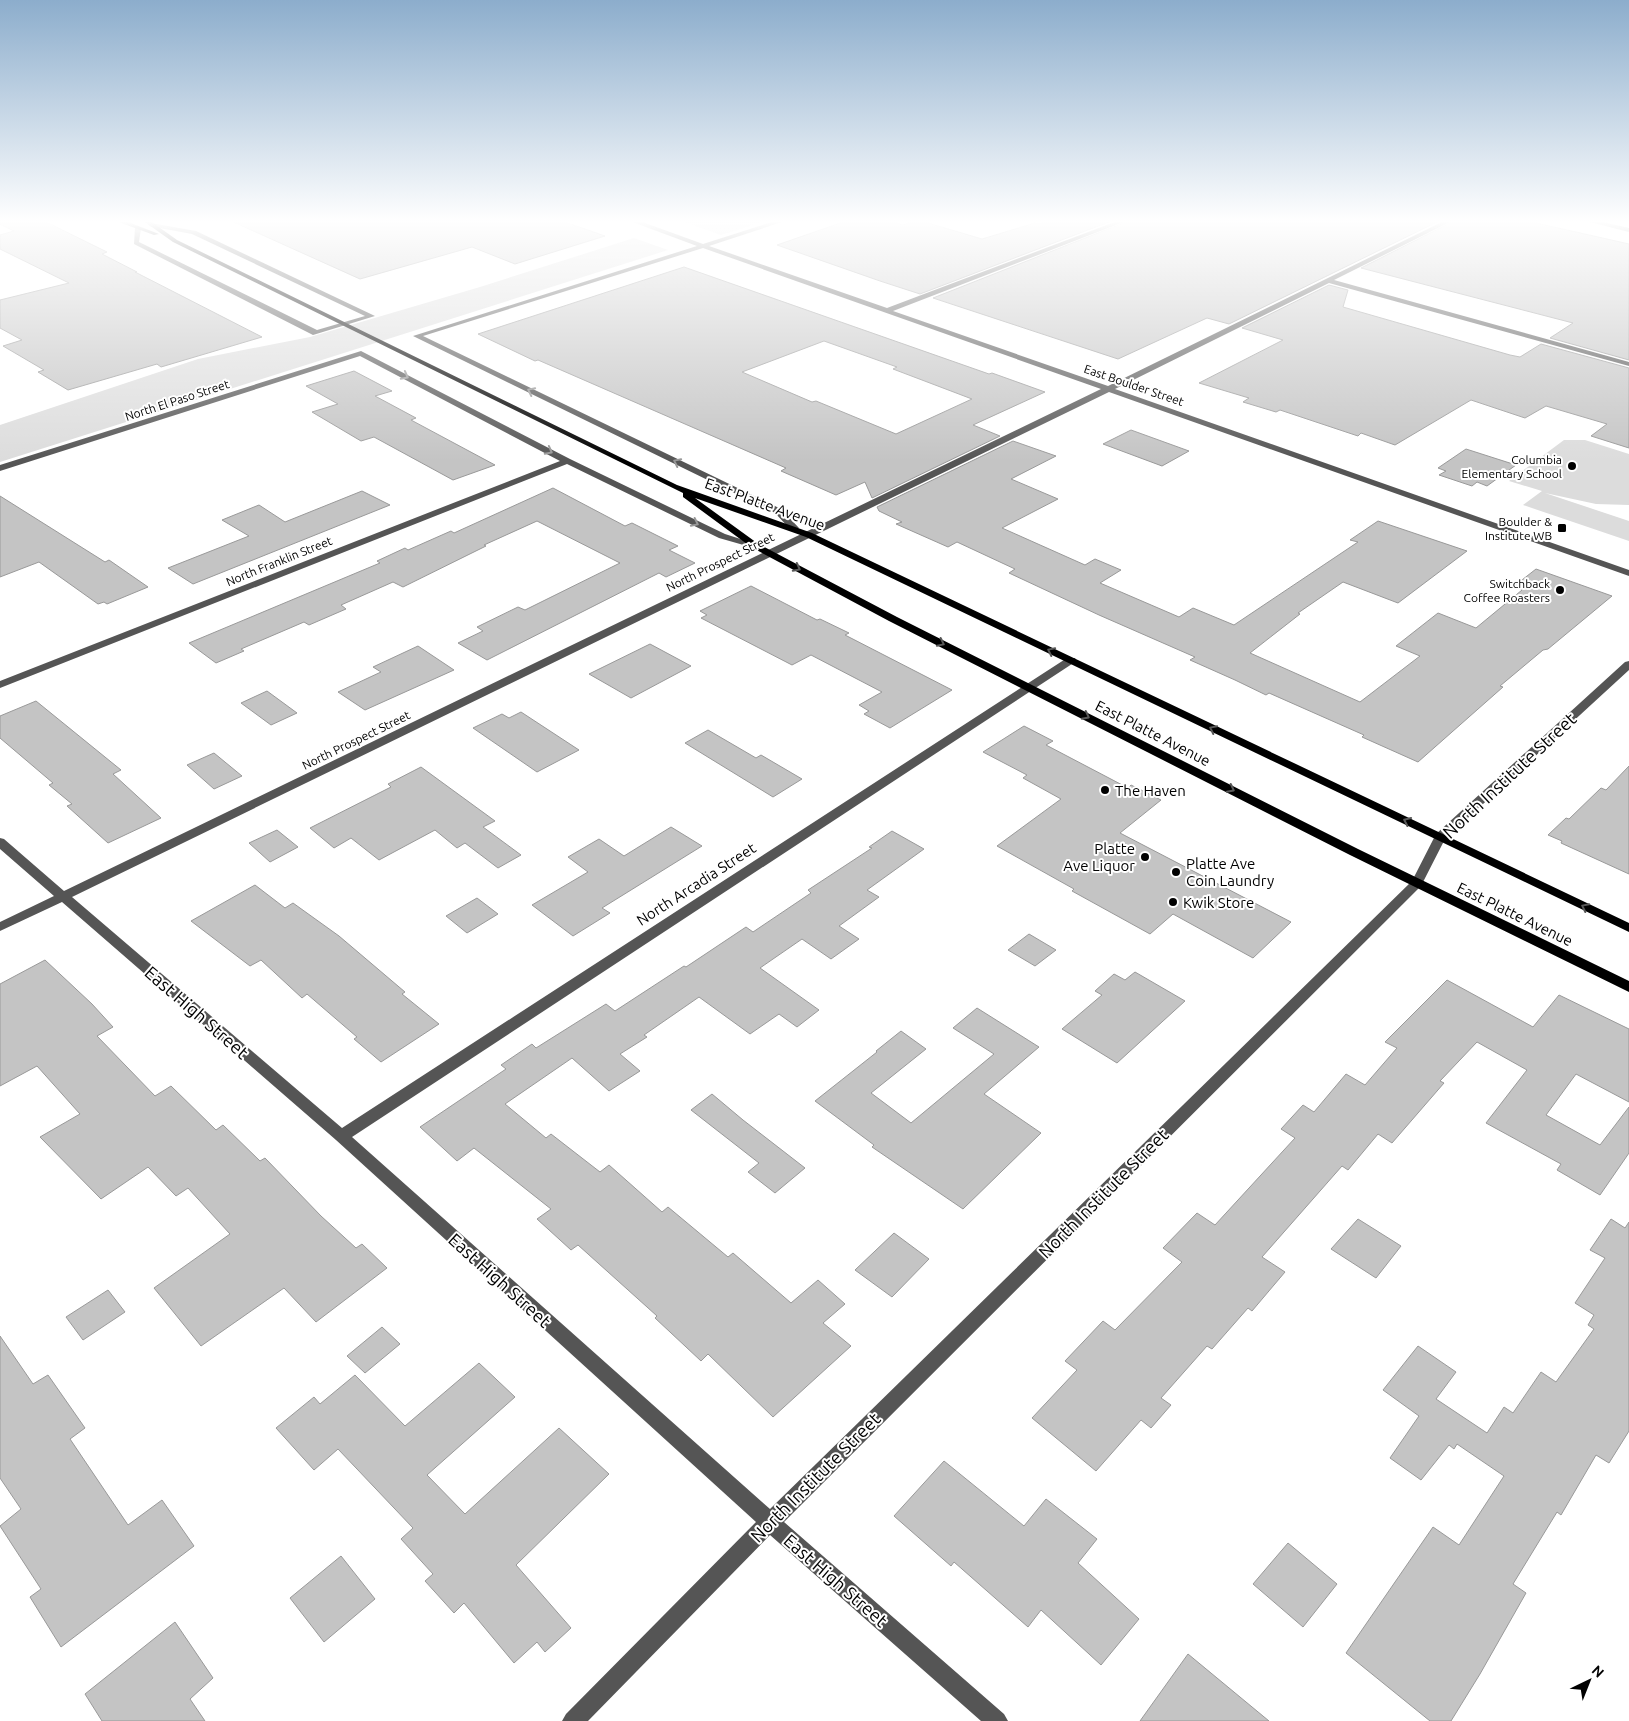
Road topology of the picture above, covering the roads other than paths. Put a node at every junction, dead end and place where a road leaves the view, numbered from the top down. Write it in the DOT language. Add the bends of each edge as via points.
graph roads {
  1 [pos="252,300"];
  2 [pos="297,300"];
  3 [pos="339,300"];
  4 [pos="530,300"];
  5 [pos="856,300"];
  6 [pos="914,300"];
  7 [pos="1289,300"];
  8 [pos="1399,300"];
  9 [pos="886,311"];
  10 [pos="1629,364"];
  11 [pos="1106,388"];
  12 [pos="567,461"];
  13 [pos="0,468"];
  14 [pos="674,487"];
  15 [pos="794,528"];
  16 [pos="808,535"];
  17 [pos="754,545"];
  18 [pos="770,554"];
  19 [pos="1629,573"];
  20 [pos="1070,660"];
  21 [pos="1629,664"];
  22 [pos="0,685"];
  23 [pos="1029,687"];
  24 [pos="1440,837"];
  25 [pos="0,842"];
  26 [pos="1417,883"];
  27 [pos="63,896"];
  28 [pos="0,927"];
  29 [pos="1629,928"];
  30 [pos="1629,987"];
  31 [pos="341,1136"];
  32 [pos="770,1522"];
  33 [pos="573,1721"];
  34 [pos="998,1721"];
  1 -- 3 [label="street" via="316,332 372,316"];
  2 -- 14 [label="main road, East Platte Avenue"];
  15 -- 4 [label="street, one-way" via="778,511 417,336"];
  5 -- 9 [label="street, East Boulder Street"];
  6 -- 9 [label="street"];
  7 -- 11 [label="street, North Prospect Street"];
  8 -- 10 [label="street"];
  9 -- 11 [label="street, East Boulder Street"];
  11 -- 16 [label="street, North Prospect Street"];
  11 -- 19 [label="street, East Boulder Street"];
  13 -- 12 [label="street, North El Paso Street, one-way" via="361,353"];
  12 -- 17 [label="street, one-way" via="722,536"];
  12 -- 22 [label="street, North Franklin Street"];
  14 -- 15 [label="main road, East Platte Avenue"];
  14 -- 17 [label="main road, East Platte Avenue"];
  15 -- 16 [label="main road, East Platte Avenue"];
  16 -- 18 [label="street, North Prospect Street"];
  20 -- 16 [label="main road, East Platte Avenue, one-way"];
  17 -- 18 [label="main road, East Platte Avenue"];
  18 -- 23 [label="main road, East Platte Avenue, one-way"];
  18 -- 27 [label="street, North Prospect Street"];
  20 -- 23 [label="street, North Arcadia Street"];
  24 -- 20 [label="main road, East Platte Avenue, one-way"];
  21 -- 24 [label="street, North Institute Street"];
  23 -- 26 [label="main road, East Platte Avenue, one-way"];
  23 -- 31 [label="street, North Arcadia Street"];
  24 -- 26 [label="street, North Institute Street"];
  29 -- 24 [label="main road, East Platte Avenue, one-way"];
  25 -- 27 [label="street, East High Street"];
  26 -- 30 [label="main road, East Platte Avenue"];
  26 -- 32 [label="street, North Institute Street"];
  27 -- 28 [label="street, North Prospect Street"];
  27 -- 31 [label="street, East High Street"];
  31 -- 32 [label="street, East High Street"];
  32 -- 33 [label="street, North Institute Street"];
  32 -- 34 [label="street, East High Street"];
}
